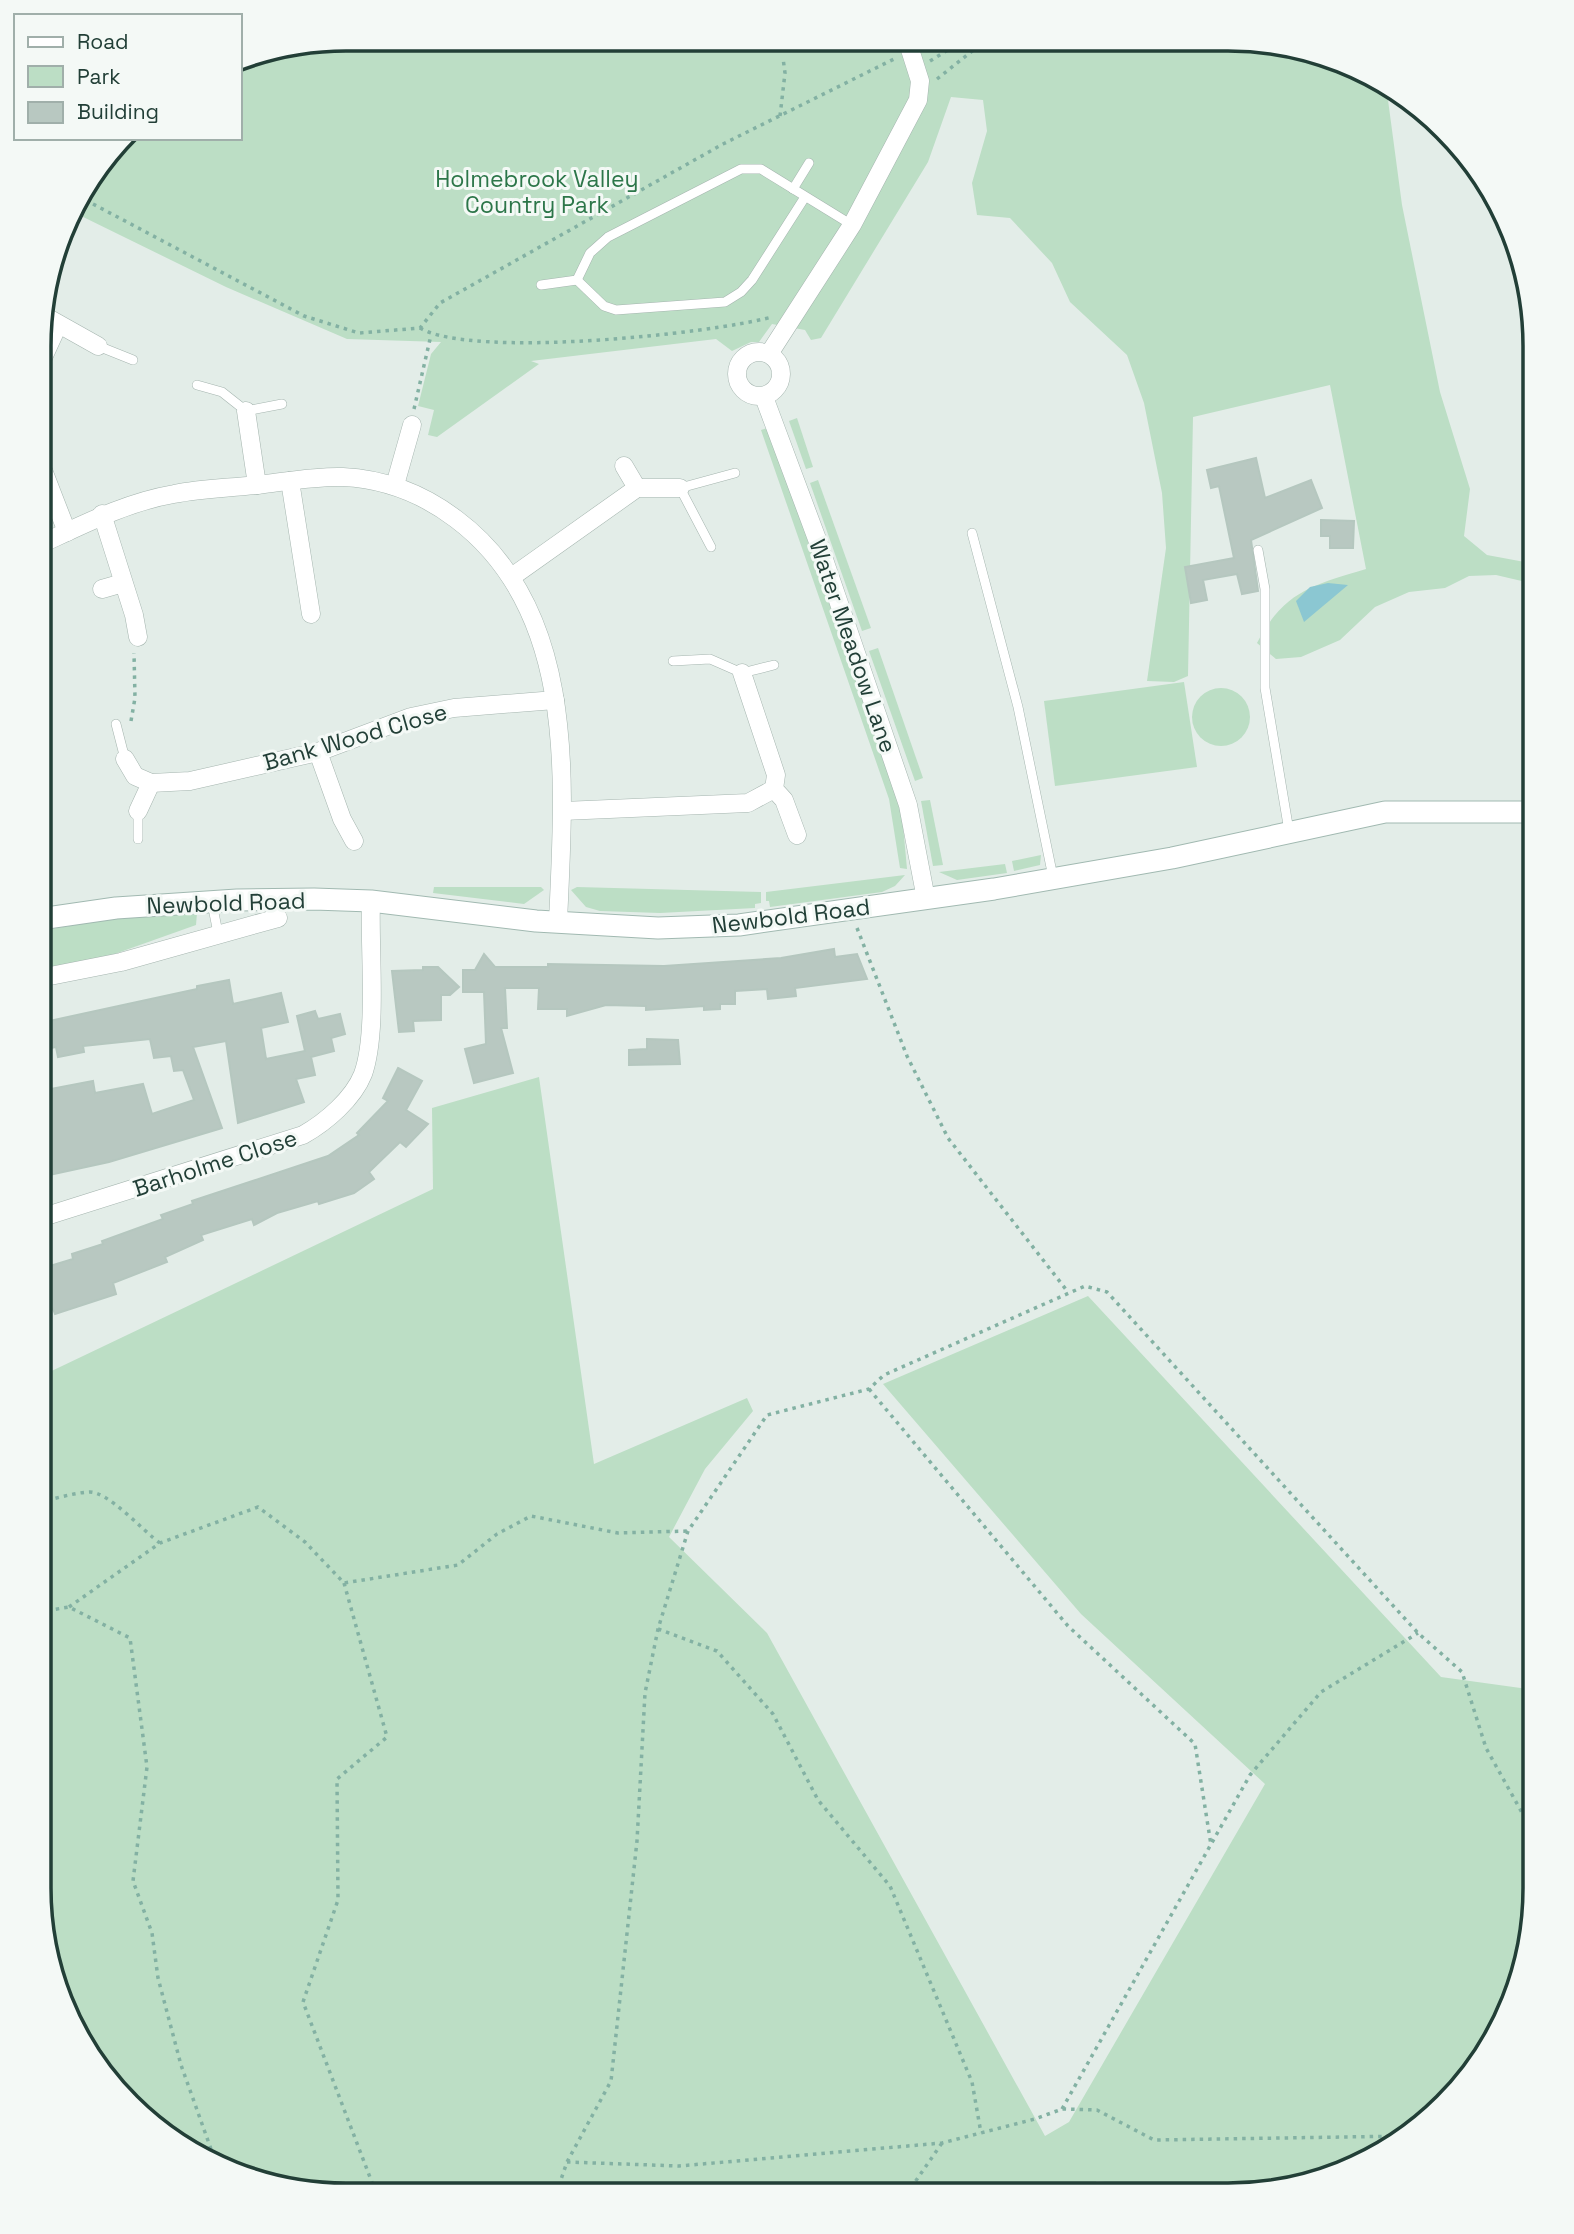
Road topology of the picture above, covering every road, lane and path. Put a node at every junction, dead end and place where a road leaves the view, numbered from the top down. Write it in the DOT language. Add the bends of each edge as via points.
graph roads {
  1 [pos="898,51"];
  2 [pos="911,51"];
  3 [pos="946,51"];
  4 [pos="970,51"];
  5 [pos="783,58"];
  6 [pos="916,69"];
  7 [pos="918,100"];
  8 [pos="780,116"];
  9 [pos="809,163"];
  10 [pos="793,189"];
  11 [pos="805,197"];
  12 [pos="88,201"];
  13 [pos="852,225"];
  14 [pos="577,280"];
  15 [pos="541,285"];
  16 [pos="800,308"];
  17 [pos="52,321"];
  18 [pos="58,325"];
  19 [pos="420,328"];
  20 [pos="431,335"];
  21 [pos="51,340"];
  22 [pos="98,346"];
  23 [pos="769,354"];
  24 [pos="133,360"];
  25 [pos="197,385"];
  26 [pos="764,397"];
  27 [pos="282,404"];
  28 [pos="246,411"];
  29 [pos="412,425"];
  30 [pos="624,466"];
  31 [pos="735,474"];
  32 [pos="290,481"];
  33 [pos="257,485"];
  34 [pos="395,485"];
  35 [pos="637,488"];
  36 [pos="680,488"];
  37 [pos="51,491"];
  38 [pos="102,514"];
  39 [pos="67,532"];
  40 [pos="972,533"];
  41 [pos="51,539"];
  42 [pos="711,547"];
  43 [pos="1258,550"];
  44 [pos="513,576"];
  45 [pos="123,583"];
  46 [pos="102,589"];
  47 [pos="311,614"];
  48 [pos="138,637"];
  49 [pos="673,661"];
  50 [pos="774,665"];
  51 [pos="742,673"];
  52 [pos="555,700"];
  53 [pos="116,724"];
  54 [pos="131,724"];
  55 [pos="318,752"];
  56 [pos="125,759"];
  57 [pos="151,783"];
  58 [pos="774,789"];
  59 [pos="138,811"];
  60 [pos="563,811"];
  61 [pos="1523,812"];
  62 [pos="1289,831"];
  63 [pos="797,835"];
  64 [pos="138,839"];
  65 [pos="354,841"];
  66 [pos="1053,879"];
  67 [pos="926,899"];
  68 [pos="212,901"];
  69 [pos="371,901"];
  70 [pos="851,910"];
  71 [pos="51,917"];
  72 [pos="278,918"];
  73 [pos="558,922"];
  74 [pos="218,933"];
  75 [pos="51,976"];
  76 [pos="51,1215"];
  77 [pos="1068,1292"];
  78 [pos="869,1389"];
  79 [pos="51,1500"];
  80 [pos="688,1531"];
  81 [pos="160,1543"];
  82 [pos="344,1583"];
  83 [pos="69,1606"];
  84 [pos="51,1610"];
  85 [pos="658,1629"];
  86 [pos="1418,1633"];
  87 [pos="1523,1814"];
  88 [pos="1211,1845"];
  89 [pos="1062,2109"];
  90 [pos="981,2134"];
  91 [pos="1388,2136"];
  92 [pos="942,2143"];
  93 [pos="212,2151"];
  94 [pos="567,2162"];
  95 [pos="372,2183"];
  96 [pos="560,2183"];
  97 [pos="914,2183"];
  1 -- 8 [label="path"];
  2 -- 6 [label="street"];
  3 -- 6 [label="path"];
  4 -- 7 [label="path" via="938,78 930,94"];
  5 -- 8 [label="path"];
  6 -- 7 [label="street"];
  7 -- 13 [label="street"];
  8 -- 19 [label="path" via="440,303"];
  9 -- 10 [label="lane"];
  10 -- 11 [label="lane"];
  10 -- 14 [label="lane" via="761,169 735,171 608,237 590,253"];
  11 -- 13 [label="lane"];
  11 -- 14 [label="lane" via="752,280 725,302 615,310 604,306"];
  12 -- 19 [label="path" via="304,316 359,333"];
  13 -- 16 [label="street"];
  14 -- 15 [label="lane"];
  16 -- 20 [label="path" via="732,326 586,341 500,342"];
  16 -- 23 [label="street"];
  17 -- 18 [label="street"];
  18 -- 21 [label="street"];
  18 -- 22 [label="street"];
  19 -- 20 [label="path"];
  20 -- 29 [label="path"];
  22 -- 24 [label="lane"];
  23 -- 26 [label="street" via="780,365 780,384"];
  23 -- 26 [label="street" via="755,352 742,359 736,371 737,382 749,395"];
  25 -- 28 [label="lane" via="222,392"];
  26 -- 67 [label="street, Water Meadow Lane" via="908,805"];
  27 -- 28 [label="lane"];
  28 -- 33 [label="street"];
  29 -- 34 [label="street"];
  30 -- 35 [label="street"];
  31 -- 36 [label="lane"];
  32 -- 33 [label="street"];
  32 -- 34 [label="street" via="343,477"];
  32 -- 47 [label="street"];
  33 -- 38 [label="street" via="173,494"];
  34 -- 44 [label="street" via="445,510 484,540"];
  35 -- 36 [label="street"];
  35 -- 44 [label="street"];
  36 -- 42 [label="lane"];
  37 -- 39 [label="street"];
  38 -- 39 [label="street"];
  38 -- 45 [label="street"];
  39 -- 41 [label="street"];
  40 -- 66 [label="lane" via="1018,707"];
  43 -- 62 [label="lane" via="1265,589 1265,688"];
  44 -- 52 [label="street" via="534,619"];
  45 -- 46 [label="street"];
  45 -- 48 [label="street"];
  48 -- 54 [label="path" via="133,644"];
  49 -- 51 [label="lane" via="710,659"];
  50 -- 51 [label="lane"];
  51 -- 58 [label="street" via="776,775"];
  52 -- 55 [label="street, Bank Wood Close" via="432,712"];
  52 -- 60 [label="street"];
  53 -- 56 [label="lane"];
  55 -- 57 [label="street, Bank Wood Close" via="190,781"];
  55 -- 65 [label="street"];
  56 -- 57 [label="street" via="135,776"];
  57 -- 59 [label="street"];
  58 -- 60 [label="street" via="748,803"];
  58 -- 63 [label="street" via="784,800"];
  59 -- 64 [label="lane"];
  60 -- 73 [label="street"];
  61 -- 62 [label="main road, Newbold Road" via="1385,812"];
  62 -- 66 [label="main road, Newbold Road"];
  66 -- 67 [label="main road, Newbold Road"];
  67 -- 70 [label="main road, Newbold Road"];
  68 -- 69 [label="main road, Newbold Road"];
  68 -- 71 [label="main road, Newbold Road"];
  68 -- 74 [label="lane"];
  69 -- 73 [label="main road, Newbold Road"];
  69 -- 76 [label="street, Barholme Close" via="369,1044 362,1076 336,1110 303,1135"];
  70 -- 73 [label="main road, Newbold Road" via="739,925 658,928"];
  70 -- 77 [label="path" via="907,1056 948,1138"];
  72 -- 74 [label="street, Newbold Road"];
  74 -- 75 [label="street, Newbold Road" via="121,962"];
  77 -- 78 [label="path" via="884,1375"];
  77 -- 86 [label="path" via="1085,1286 1107,1292"];
  78 -- 80 [label="path" via="767,1415"];
  78 -- 88 [label="path" via="1068,1626 1195,1744"];
  79 -- 81 [label="path" via="92,1492 114,1503"];
  80 -- 82 [label="path" via="618,1533 531,1516 497,1534 458,1565"];
  80 -- 85 [label="path"];
  81 -- 82 [label="path" via="258,1507 305,1542"];
  81 -- 83 [label="path"];
  82 -- 95 [label="path" via="387,1737 337,1779 338,1900 303,2002"];
  83 -- 84 [label="path"];
  83 -- 93 [label="path" via="130,1638 148,1767 134,1881 152,1933 158,1978 181,2065"];
  85 -- 90 [label="path" via="717,1651 773,1714 818,1800 890,1886 972,2082"];
  85 -- 94 [label="path" via="645,1693 637,1841 611,2081"];
  86 -- 87 [label="path" via="1462,1672 1486,1748"];
  86 -- 88 [label="path" via="1321,1692 1250,1775"];
  88 -- 89 [label="path"];
  89 -- 90 [label="path"];
  89 -- 91 [label="path" via="1097,2110 1154,2140"];
  90 -- 92 [label="path"];
  92 -- 94 [label="path" via="679,2166"];
  92 -- 97 [label="path"];
  94 -- 96 [label="path"];
}
